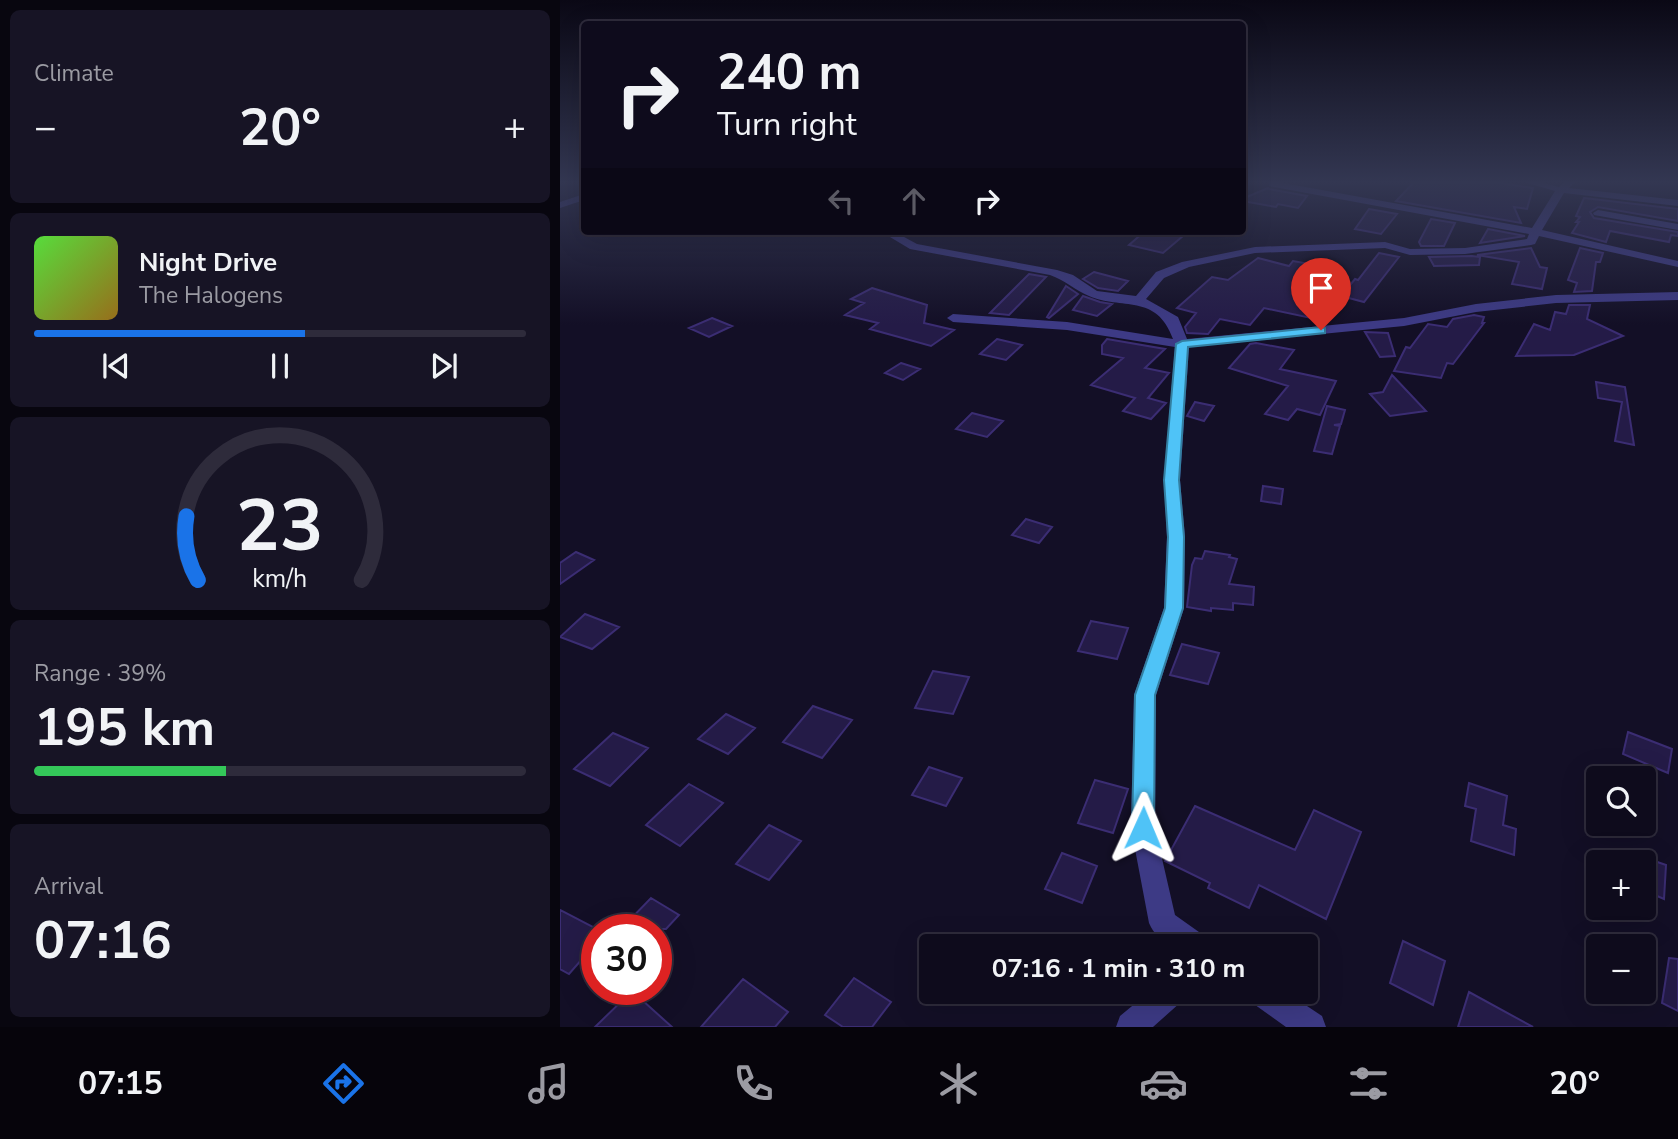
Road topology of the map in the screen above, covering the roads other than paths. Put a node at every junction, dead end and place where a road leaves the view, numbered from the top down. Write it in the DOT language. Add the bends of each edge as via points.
graph roads {
  1 [pos="1517,229"];
  2 [pos="1536,229"];
  3 [pos="1534,232"];
  4 [pos="892,235"];
  5 [pos="1678,264"];
  6 [pos="1678,296"];
  7 [pos="1139,300"];
  8 [pos="953,318"];
  9 [pos="1182,344"];
  10 [pos="1178,934"];
  11 [pos="1158,1004"];
  12 [pos="1278,1004"];
  13 [pos="1132,1027"];
  14 [pos="1311,1027"];
  1 -- 3 [label="street"];
  2 -- 3 [label="street"];
  3 -- 5 [label="street"];
  3 -- 7 [label="street" via="1531,242 1524,244 1465,251 1410,252 1377,245 1255,250 1186,264 1160,275"];
  4 -- 7 [label="street" via="914,247 1053,272 1094,294"];
  6 -- 9 [label="street" via="1556,299 1404,322"];
  7 -- 9 [label="street" via="1173,320"];
  8 -- 9 [label="street" via="1067,326"];
  9 -- 10 [label="street" via="1172,480 1174,608 1145,695 1143,828 1163,923"];
  11 -- 13 [label="street"];
  12 -- 14 [label="street"];
}
